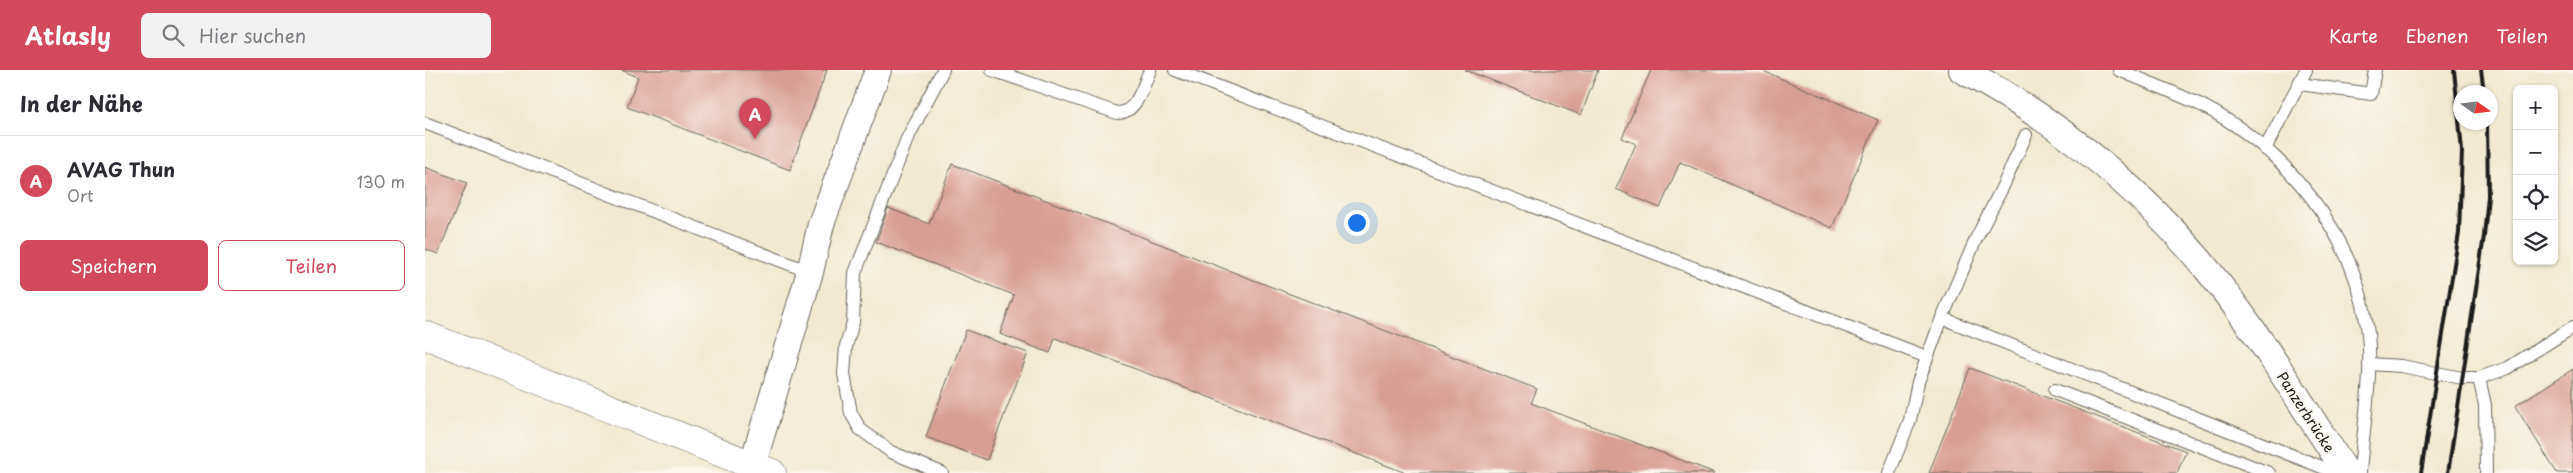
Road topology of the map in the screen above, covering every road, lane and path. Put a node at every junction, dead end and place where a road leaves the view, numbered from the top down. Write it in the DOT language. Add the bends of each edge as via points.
graph roads {
  1 [pos="878,70"];
  2 [pos="943,70"];
  3 [pos="992,70"];
  4 [pos="1150,70"];
  5 [pos="1175,70"];
  6 [pos="1961,70"];
  7 [pos="2119,70"];
  8 [pos="2306,70"];
  9 [pos="2375,70"];
  10 [pos="2300,84"];
  11 [pos="425,123"];
  12 [pos="2026,135"];
  13 [pos="2265,149"];
  14 [pos="809,272"];
  15 [pos="1942,318"];
  16 [pos="2573,328"];
  17 [pos="425,335"];
  18 [pos="1927,357"];
  19 [pos="2369,364"];
  20 [pos="2479,378"];
  21 [pos="2055,390"];
  22 [pos="758,470"];
  23 [pos="942,473"];
  24 [pos="1889,473"];
  25 [pos="2269,473"];
  26 [pos="2337,473"];
  27 [pos="2347,473"];
  28 [pos="2360,473"];
  29 [pos="2486,473"];
  1 -- 14 [label="street" via="830,195"];
  2 -- 23 [label="lane" via="907,139 855,273 853,322 846,346 844,374 851,413 860,429 891,452"];
  3 -- 4 [label="lane" via="1117,113 1126,113 1133,108"];
  5 -- 18 [label="lane"];
  6 -- 27 [label="street, Panzerbrücke" via="2058,130 2144,202 2195,256 2266,350"];
  7 -- 13 [label="lane" via="2203,107"];
  8 -- 10 [label="lane"];
  9 -- 10 [label="lane" via="2371,94"];
  10 -- 13 [label="lane"];
  11 -- 14 [label="lane"];
  12 -- 15 [label="lane"];
  13 -- 19 [label="lane" via="2294,175 2331,223 2355,277 2367,326"];
  14 -- 22 [label="street"];
  15 -- 18 [label="lane"];
  15 -- 26 [label="lane"];
  16 -- 20 [label="lane" via="2508,368"];
  17 -- 22 [label="main road"];
  18 -- 24 [label="lane" via="1917,382 1909,420"];
  19 -- 20 [label="lane"];
  19 -- 28 [label="lane"];
  20 -- 29 [label="lane" via="2485,405"];
  21 -- 25 [label="lane"];
}
